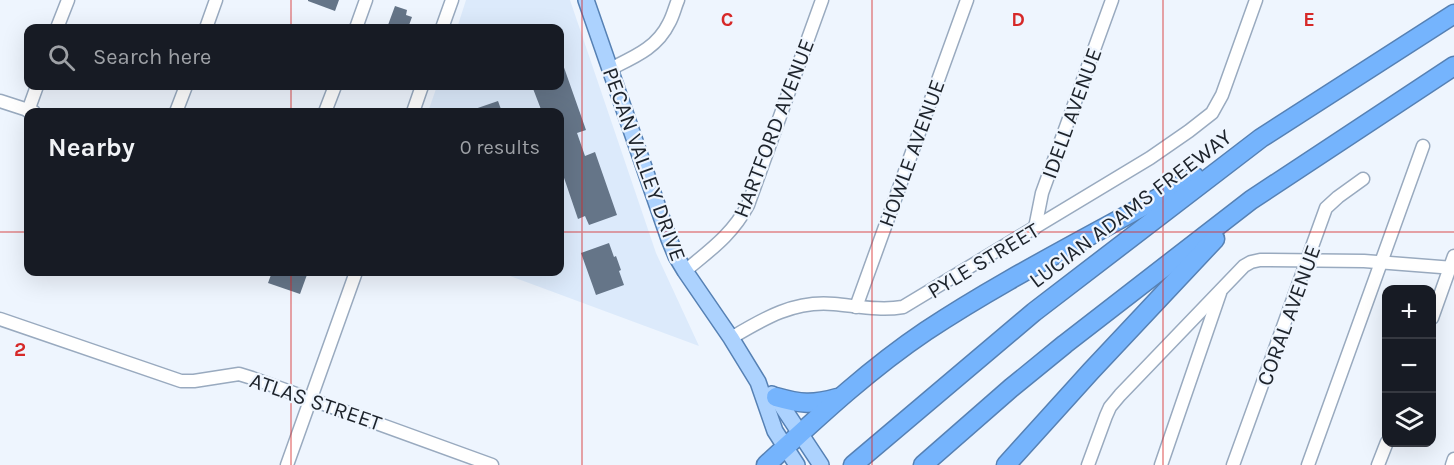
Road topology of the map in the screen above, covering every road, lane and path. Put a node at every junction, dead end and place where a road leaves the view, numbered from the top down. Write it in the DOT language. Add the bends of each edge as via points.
graph roads {
  1 [pos="68,0"];
  2 [pos="216,0"];
  3 [pos="366,0"];
  4 [pos="452,0"];
  5 [pos="586,0"];
  6 [pos="678,0"];
  7 [pos="822,0"];
  8 [pos="967,0"];
  9 [pos="1112,0"];
  10 [pos="1256,0"];
  11 [pos="1454,14"];
  12 [pos="59,24"];
  13 [pos="207,24"];
  14 [pos="357,24"];
  15 [pos="443,24"];
  16 [pos="1454,66"];
  17 [pos="610,69"];
  18 [pos="36,90"];
  19 [pos="184,90"];
  20 [pos="334,90"];
  21 [pos="421,90"];
  22 [pos="0,101"];
  23 [pos="32,108"];
  24 [pos="178,108"];
  25 [pos="327,108"];
  26 [pos="414,108"];
  27 [pos="24,110"];
  28 [pos="1261,138"];
  29 [pos="1423,146"];
  30 [pos="1363,179"];
  31 [pos="1251,200"];
  32 [pos="1035,228"];
  33 [pos="1308,260"];
  34 [pos="1382,262"];
  35 [pos="1453,264"];
  36 [pos="685,271"];
  37 [pos="355,276"];
  38 [pos="1221,290"];
  39 [pos="1436,306"];
  40 [pos="856,307"];
  41 [pos="0,318"];
  42 [pos="731,338"];
  43 [pos="758,382"];
  44 [pos="776,397"];
  45 [pos="310,398"];
  46 [pos="839,398"];
  47 [pos="800,433"];
  48 [pos="786,447"];
  49 [pos="1385,447"];
  50 [pos="1454,459"];
  51 [pos="856,462"];
  52 [pos="286,465"];
  53 [pos="492,465"];
  54 [pos="765,465"];
  55 [pos="797,465"];
  56 [pos="821,465"];
  57 [pos="923,465"];
  58 [pos="1006,465"];
  59 [pos="1088,465"];
  60 [pos="1161,465"];
  61 [pos="1233,465"];
  62 [pos="1308,465"];
  63 [pos="1378,465"];
  64 [pos="1452,465"];
  1 -- 12 [label="street"];
  2 -- 13 [label="street"];
  3 -- 14 [label="street"];
  4 -- 15 [label="street"];
  5 -- 17 [label="main road, PECAN VALLEY DRIVE"];
  6 -- 17 [label="street" via="670,22 656,42"];
  7 -- 36 [label="street, HARTFORD AVENUE" via="748,205 725,237"];
  8 -- 40 [label="street, HOWLE AVENUE"];
  9 -- 32 [label="street, IDELL AVENUE" via="1042,193"];
  10 -- 32 [label="street, PYLE STREET" via="1222,95 1212,112 1150,158"];
  11 -- 28 [label="highway, LUCIAN ADAMS FREEWAY"];
  16 -- 31 [label="highway"];
  17 -- 36 [label="main road, PECAN VALLEY DRIVE" via="669,239"];
  18 -- 23 [label="street"];
  19 -- 24 [label="street"];
  20 -- 25 [label="street"];
  21 -- 26 [label="street"];
  22 -- 27 [label="street"];
  28 -- 46 [label="highway" via="987,292 902,348"];
  28 -- 51 [label="highway, LUCIAN ADAMS FREEWAY" via="1034,312"];
  29 -- 34 [label="street"];
  30 -- 33 [label="street, CORAL AVENUE" via="1326,208"];
  31 -- 57 [label="highway" via="1065,344"];
  31 -- 58 [label="highway"];
  32 -- 40 [label="street, PYLE STREET" via="903,307"];
  33 -- 34 [label="street"];
  33 -- 38 [label="street" via="1251,262"];
  33 -- 61 [label="street, CORAL AVENUE"];
  34 -- 35 [label="street"];
  34 -- 62 [label="street"];
  35 -- 39 [label="street"];
  36 -- 42 [label="main road, PECAN VALLEY DRIVE"];
  37 -- 45 [label="street"];
  38 -- 59 [label="street" via="1110,407"];
  38 -- 60 [label="street"];
  40 -- 42 [label="street, PYLE STREET" via="816,303 793,308 762,319"];
  41 -- 45 [label="street, ATLAS STREET" via="181,381 239,374"];
  42 -- 43 [label="main road, PECAN VALLEY DRIVE"];
  43 -- 44 [label="main road, PECAN VALLEY DRIVE"];
  43 -- 48 [label="main road, PECAN VALLEY DRIVE" via="775,431"];
  44 -- 46 [label="highway" via="809,404"];
  44 -- 47 [label="main road, PECAN VALLEY DRIVE"];
  45 -- 52 [label="street"];
  45 -- 53 [label="street, ATLAS STREET"];
  46 -- 47 [label="highway"];
  47 -- 48 [label="highway"];
  47 -- 56 [label="main road, PECAN VALLEY DRIVE"];
  48 -- 54 [label="highway"];
  48 -- 55 [label="main road, PECAN VALLEY DRIVE"];
  49 -- 63 [label="street"];
  50 -- 64 [label="street"];
}
